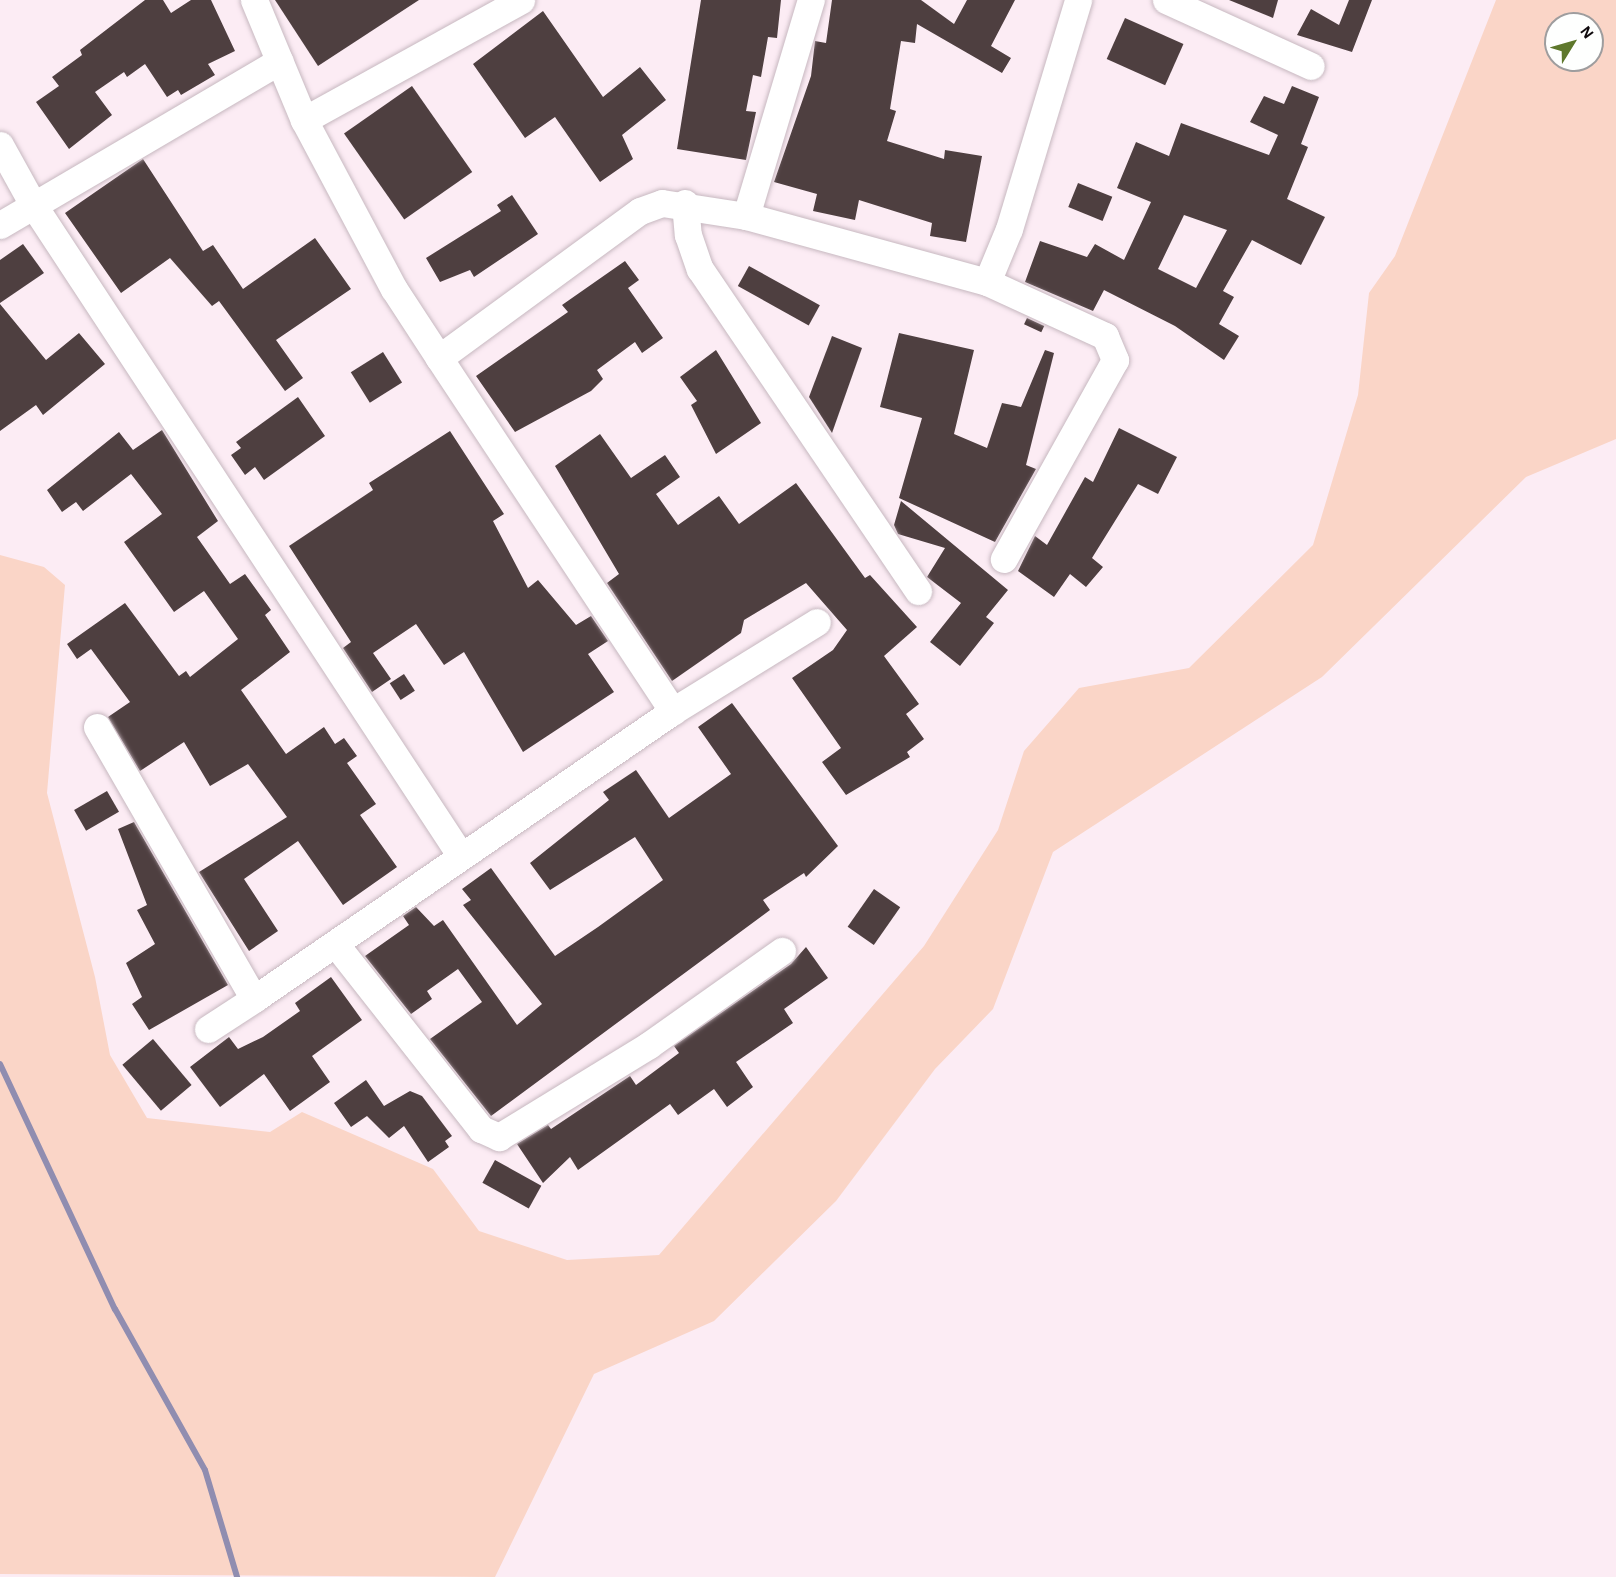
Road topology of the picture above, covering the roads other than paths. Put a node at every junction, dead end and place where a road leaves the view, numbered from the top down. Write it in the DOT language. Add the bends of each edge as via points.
graph roads {
  1 [pos="254,0"];
  2 [pos="521,0"];
  3 [pos="811,0"];
  4 [pos="1078,0"];
  5 [pos="1166,0"];
  6 [pos="280,61"];
  7 [pos="1311,66"];
  8 [pos="304,120"];
  9 [pos="0,145"];
  10 [pos="32,203"];
  11 [pos="685,203"];
  12 [pos="746,216"];
  13 [pos="0,225"];
  14 [pos="987,282"];
  15 [pos="439,358"];
  16 [pos="1004,559"];
  17 [pos="918,591"];
  18 [pos="817,622"];
  19 [pos="673,711"];
  20 [pos="97,727"];
  21 [pos="461,856"];
  22 [pos="337,946"];
  23 [pos="782,951"];
  24 [pos="254,999"];
  25 [pos="208,1029"];
  1 -- 6 [label="street"];
  2 -- 8 [label="street"];
  3 -- 12 [label="street"];
  4 -- 14 [label="street" via="1009,229"];
  5 -- 7 [label="street"];
  6 -- 8 [label="street"];
  6 -- 10 [label="street"];
  8 -- 15 [label="street" via="394,290"];
  9 -- 10 [label="street"];
  10 -- 13 [label="street"];
  10 -- 21 [label="street"];
  11 -- 12 [label="street"];
  11 -- 15 [label="street" via="640,211"];
  11 -- 17 [label="street" via="688,235 700,269"];
  12 -- 14 [label="street"];
  14 -- 16 [label="street" via="1105,336 1115,360"];
  15 -- 19 [label="street"];
  18 -- 19 [label="street"];
  19 -- 21 [label="street"];
  20 -- 24 [label="street"];
  21 -- 22 [label="street"];
  22 -- 23 [label="street" via="481,1129 499,1137 649,1045"];
  22 -- 24 [label="street"];
  24 -- 25 [label="street"];
}
